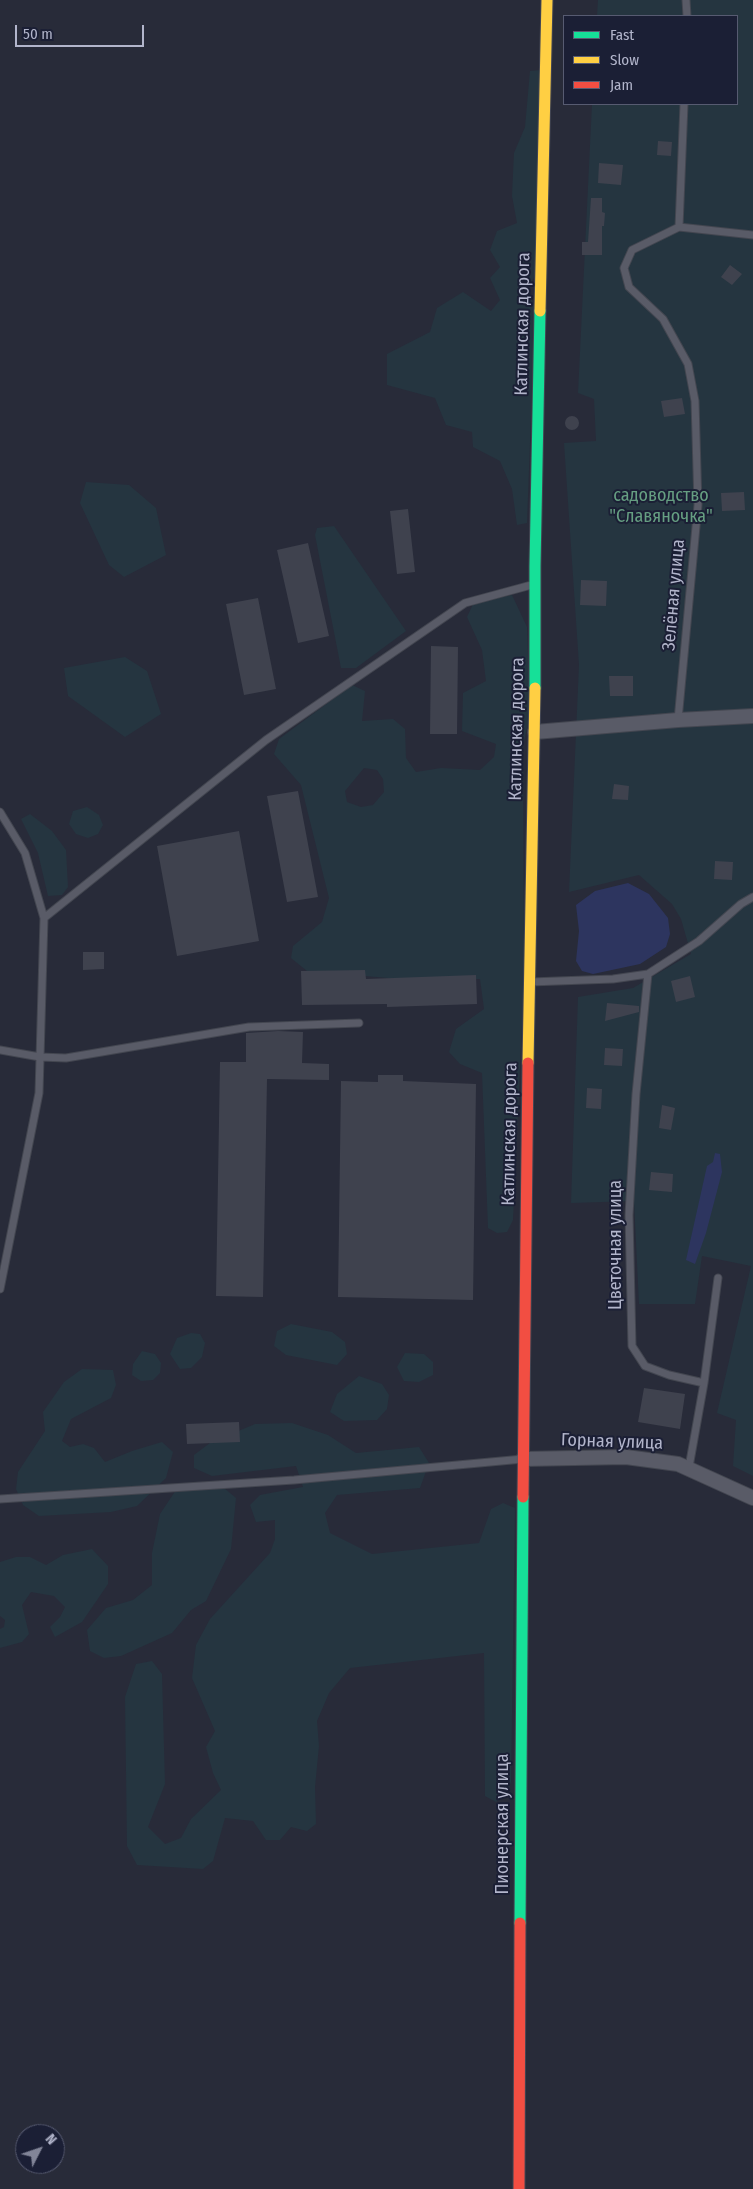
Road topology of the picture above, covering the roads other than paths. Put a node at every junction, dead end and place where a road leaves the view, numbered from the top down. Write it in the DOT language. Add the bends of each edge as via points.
graph roads {
  1 [pos="548,0"];
  2 [pos="686,0"];
  3 [pos="687,15"];
  4 [pos="684,105"];
  5 [pos="679,227"];
  6 [pos="753,235"];
  7 [pos="535,584"];
  8 [pos="753,716"];
  9 [pos="678,720"];
  10 [pos="535,732"];
  11 [pos="0,812"];
  12 [pos="753,897"];
  13 [pos="44,918"];
  14 [pos="648,974"];
  15 [pos="529,982"];
  16 [pos="359,1023"];
  17 [pos="0,1050"];
  18 [pos="40,1057"];
  19 [pos="718,1278"];
  20 [pos="0,1289"];
  21 [pos="704,1383"];
  22 [pos="523,1459"];
  23 [pos="689,1467"];
  24 [pos="753,1498"];
  25 [pos="0,1499"];
  26 [pos="519,2189"];
  1 -- 7 [label="street, Катлинская дорога"];
  2 -- 3 [label="lane"];
  4 -- 5 [label="lane"];
  5 -- 6 [label="lane"];
  5 -- 9 [label="lane, Зелёная улица" via="632,250 624,268 629,287 663,319 688,364 695,401 698,506"];
  7 -- 10 [label="street, Катлинская дорога"];
  7 -- 13 [label="lane" via="457,608 266,740"];
  8 -- 9 [label="street"];
  9 -- 10 [label="street"];
  10 -- 15 [label="street, Катлинская дорога"];
  11 -- 13 [label="lane" via="26,853"];
  12 -- 14 [label="lane" via="699,941"];
  13 -- 18 [label="lane"];
  14 -- 15 [label="lane" via="613,979"];
  14 -- 21 [label="lane, Цветочная улица" via="636,1094 629,1216 632,1346 645,1366"];
  15 -- 22 [label="street, Катлинская дорога"];
  16 -- 18 [label="lane" via="249,1027 66,1058"];
  17 -- 18 [label="lane"];
  18 -- 20 [label="lane" via="39,1093"];
  19 -- 21 [label="lane"];
  21 -- 23 [label="lane"];
  22 -- 23 [label="street, Горная улица" via="626,1457"];
  22 -- 25 [label="lane" via="294,1480"];
  22 -- 26 [label="street, Пионерская улица"];
  23 -- 24 [label="street, Горная улица"];
}
